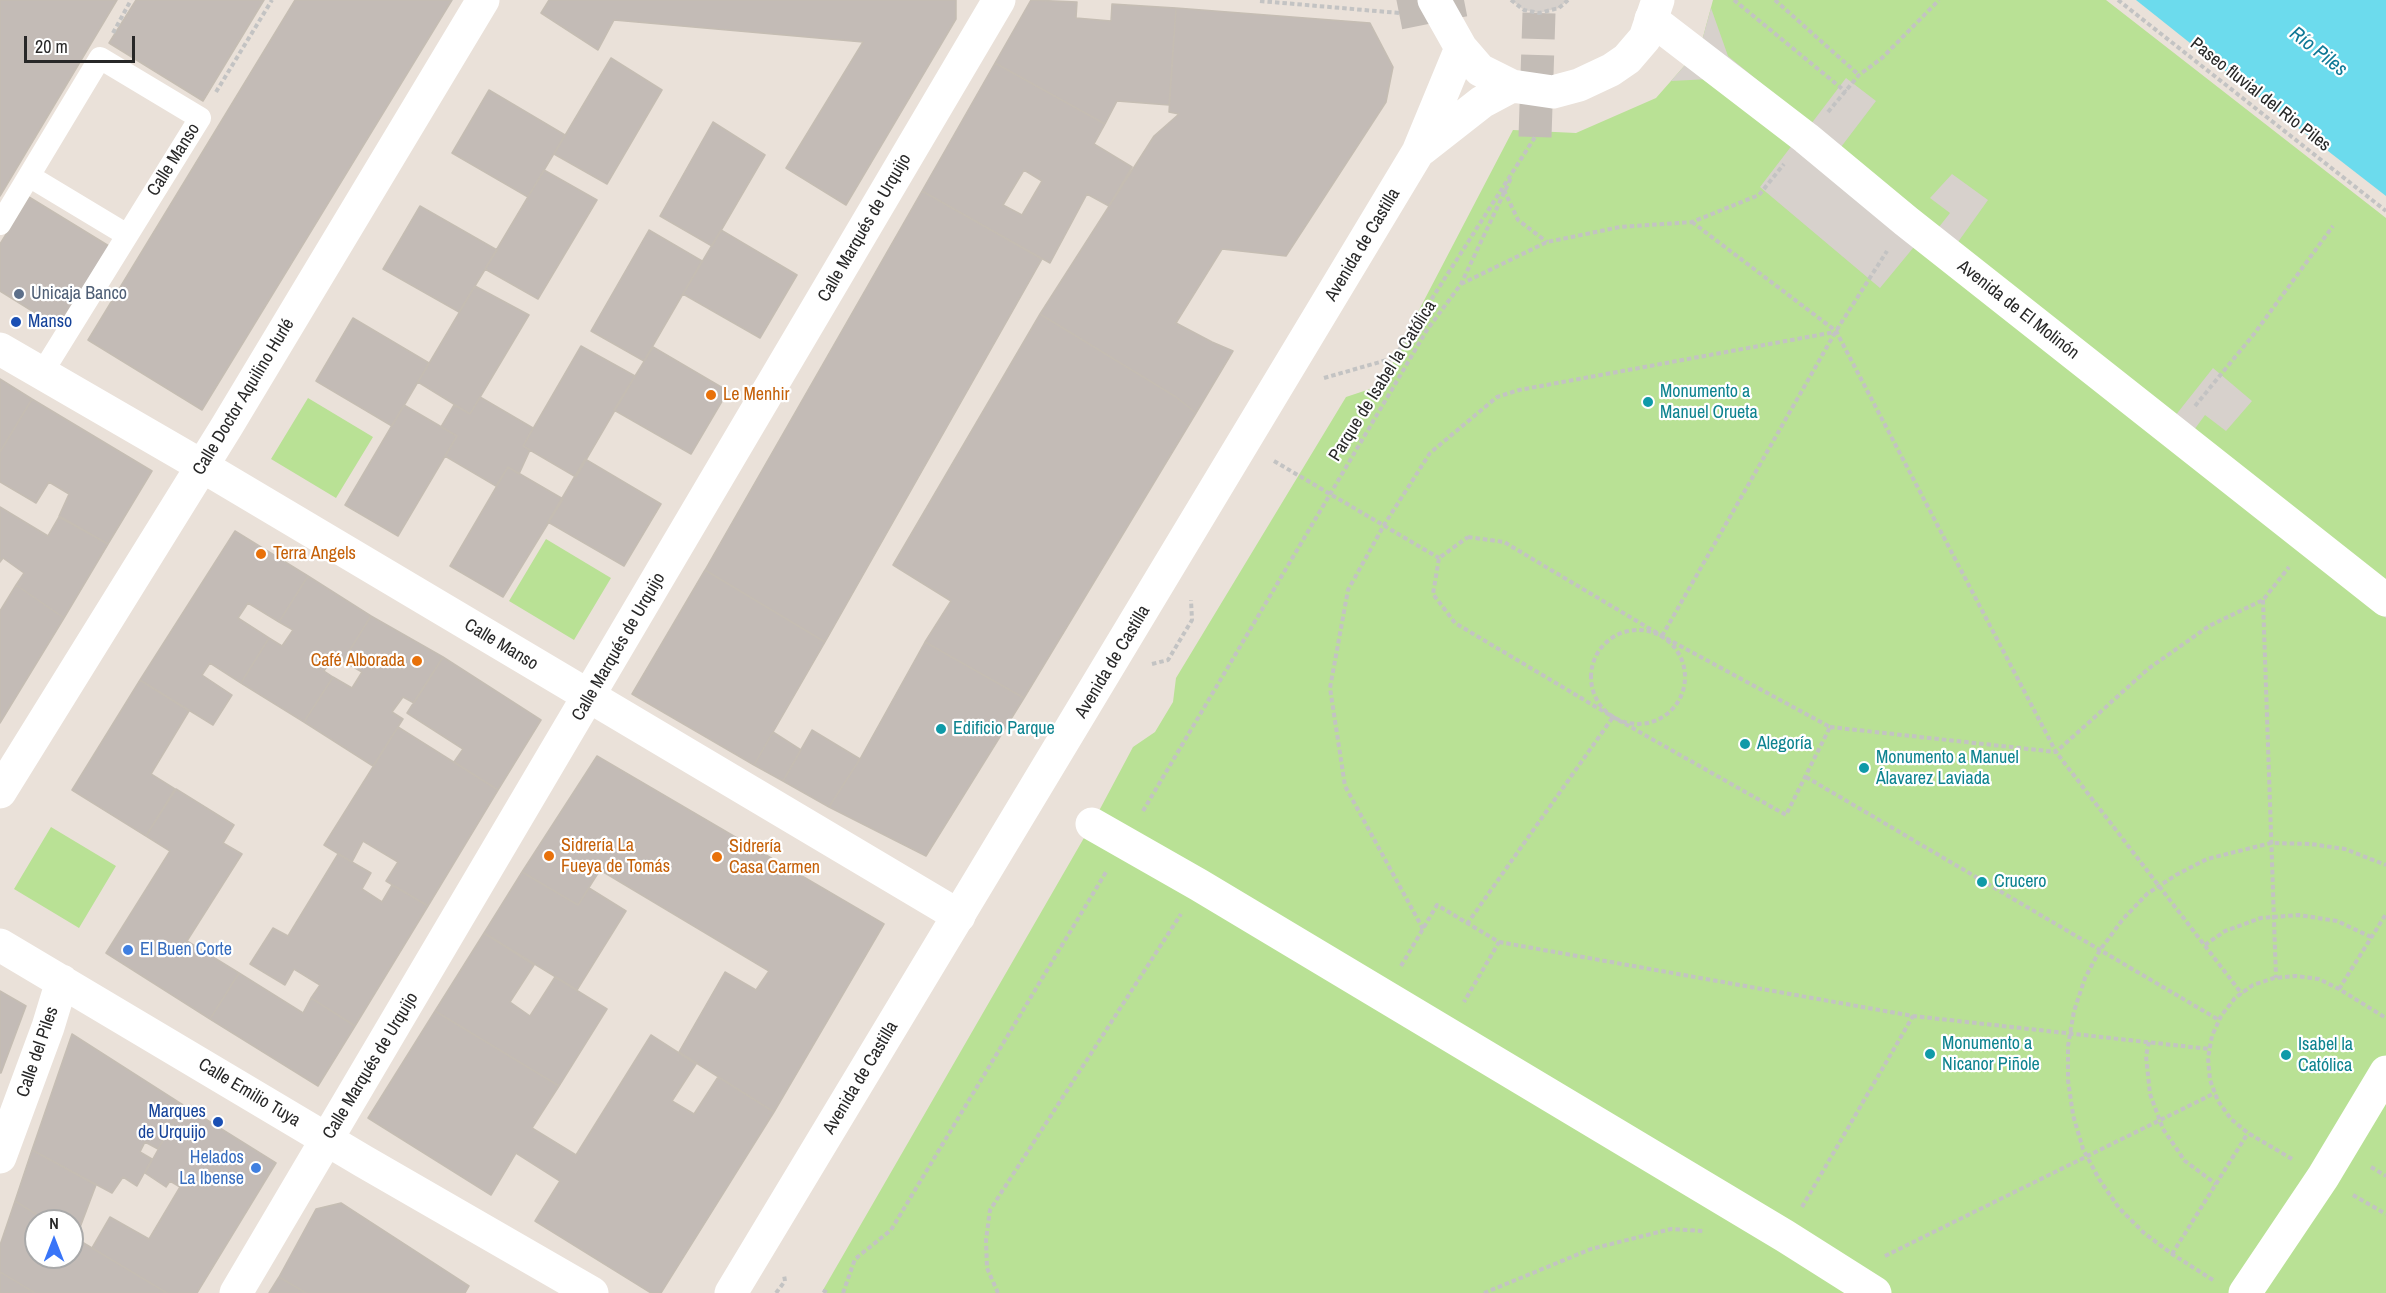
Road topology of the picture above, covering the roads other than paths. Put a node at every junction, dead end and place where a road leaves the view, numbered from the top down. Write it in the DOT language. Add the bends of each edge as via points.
graph roads {
  1 [pos="483,0"];
  2 [pos="999,0"];
  3 [pos="1423,8"];
  4 [pos="1654,10"];
  5 [pos="1461,48"];
  6 [pos="1512,86"];
  7 [pos="1418,152"];
  8 [pos="29,176"];
  9 [pos="0,224"];
  10 [pos="127,235"];
  11 [pos="0,349"];
  12 [pos="42,373"];
  13 [pos="202,466"];
  14 [pos="2386,600"];
  15 [pos="590,697"];
  16 [pos="0,792"];
  17 [pos="1092,824"];
  18 [pos="959,916"];
  19 [pos="0,945"];
  20 [pos="62,981"];
  21 [pos="2386,1072"];
  22 [pos="328,1139"];
  23 [pos="0,1157"];
  24 [pos="2231,1287"];
  25 [pos="236,1293"];
  26 [pos="592,1293"];
  27 [pos="731,1293"];
  28 [pos="1875,1293"];
  1 -- 13 [label="street, Calle Doctor Aquilino Hurlé"];
  2 -- 15 [label="street, Calle Marqués de Urquijo"];
  3 -- 5 [label="street"];
  4 -- 6 [label="street" via="1645,38 1611,70 1553,92"];
  4 -- 14 [label="street, Avenida de El Molinón" via="1906,221"];
  5 -- 6 [label="street" via="1480,70"];
  5 -- 7 [label="street, Avenida de Castilla"];
  6 -- 7 [label="street, Avenida de Castilla" via="1482,102"];
  7 -- 18 [label="street, Avenida de Castilla"];
  8 -- 9 [label="lane, Calle Manso"];
  8 -- 10 [label="lane"];
  8 -- 10 [label="lane, Calle Manso" via="100,58 200,118"];
  10 -- 12 [label="lane, Calle Manso"];
  11 -- 12 [label="street, Calle Manso"];
  12 -- 13 [label="street, Calle Manso"];
  13 -- 15 [label="street, Calle Manso"];
  13 -- 16 [label="street, Calle Doctor Aquilino Hurlé"];
  15 -- 18 [label="street, Calle Manso"];
  15 -- 22 [label="street, Calle Marqués de Urquijo"];
  17 -- 28 [label="street"];
  18 -- 27 [label="street, Avenida de Castilla"];
  19 -- 20 [label="street, Calle Emilio Tuya"];
  20 -- 22 [label="street, Calle Emilio Tuya"];
  20 -- 23 [label="street, Calle del Piles"];
  21 -- 24 [label="street" via="2323,1178"];
  22 -- 25 [label="street, Calle Marqués de Urquijo"];
  22 -- 26 [label="street, Calle Emilio Tuya"];
}
